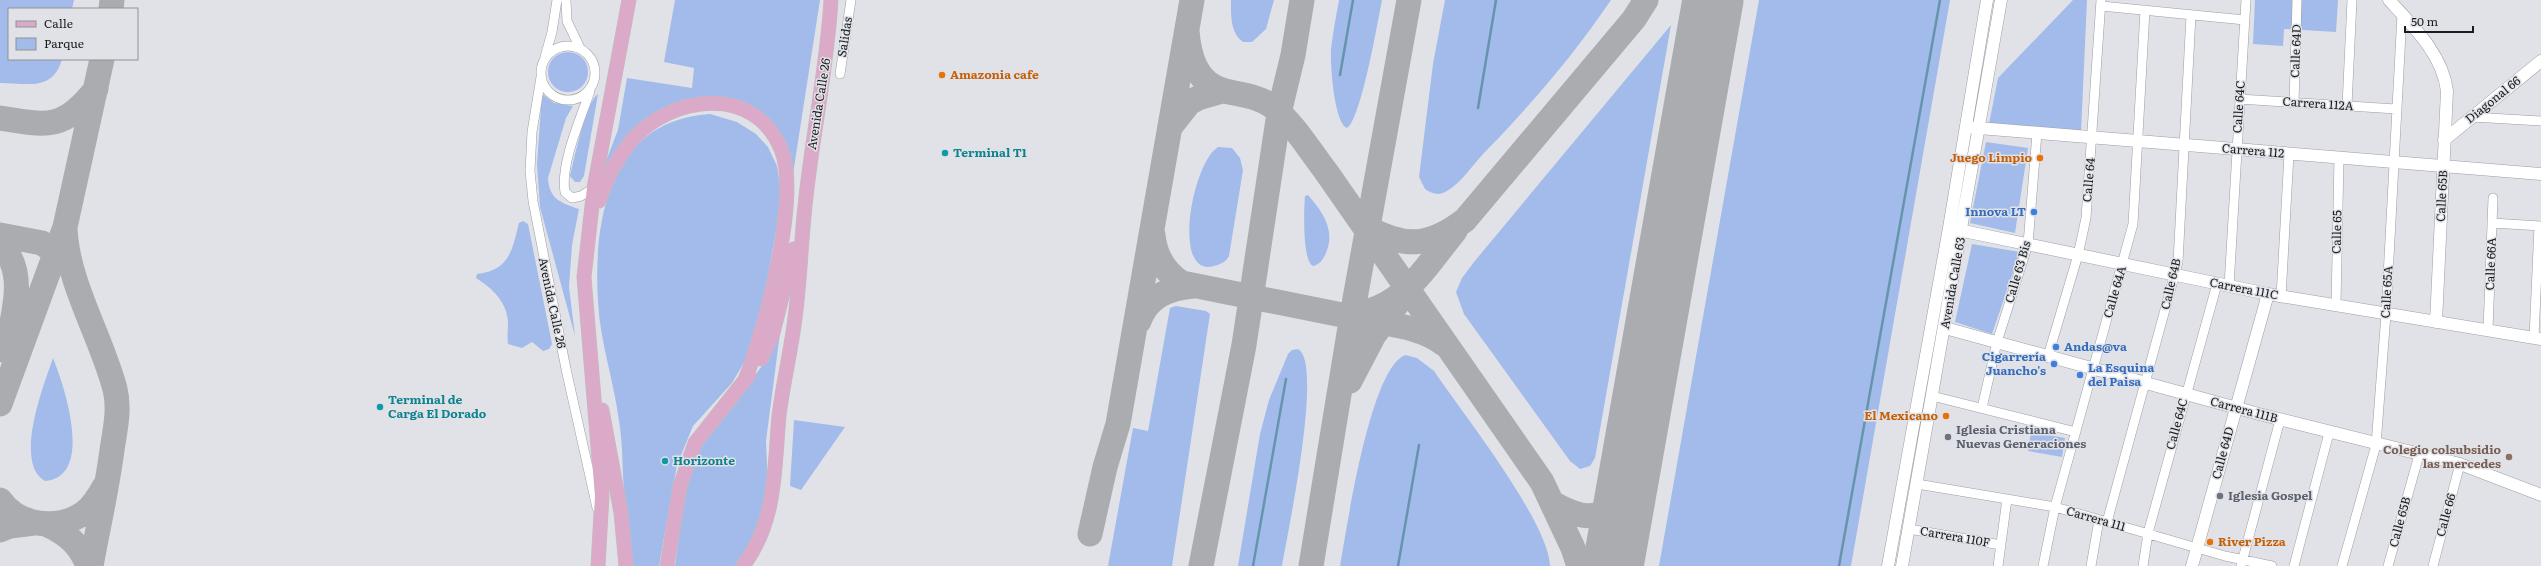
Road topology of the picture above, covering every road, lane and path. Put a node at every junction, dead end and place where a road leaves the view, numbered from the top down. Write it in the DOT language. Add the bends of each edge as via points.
graph roads {
  1 [pos="557,0"];
  2 [pos="566,0"];
  3 [pos="629,0"];
  4 [pos="831,0"];
  5 [pos="851,0"];
  6 [pos="1987,0"];
  7 [pos="2001,0"];
  8 [pos="2246,0"];
  9 [pos="2297,0"];
  10 [pos="2352,0"];
  11 [pos="2389,0"];
  12 [pos="2101,3"];
  13 [pos="2145,10"];
  14 [pos="2402,14"];
  15 [pos="2191,15"];
  16 [pos="2245,20"];
  17 [pos="580,48"];
  18 [pos="544,59"];
  19 [pos="2539,64"];
  20 [pos="840,74"];
  21 [pos="541,77"];
  22 [pos="590,89"];
  23 [pos="2239,99"];
  24 [pos="2294,103"];
  25 [pos="2347,106"];
  26 [pos="2396,110"];
  27 [pos="2472,117"];
  28 [pos="2541,121"];
  29 [pos="1966,128"];
  30 [pos="1980,128"];
  31 [pos="2037,133"];
  32 [pos="2092,138"];
  33 [pos="2444,140"];
  34 [pos="2138,142"];
  35 [pos="2183,145"];
  36 [pos="2236,149"];
  37 [pos="2289,154"];
  38 [pos="2339,158"];
  39 [pos="2394,162"];
  40 [pos="2443,166"];
  41 [pos="2541,174"];
  42 [pos="594,188"];
  43 [pos="2493,198"];
  44 [pos="804,208"];
  45 [pos="2492,224"];
  46 [pos="2540,226"];
  47 [pos="1950,228"];
  48 [pos="1962,230"];
  49 [pos="587,237"];
  50 [pos="2028,244"];
  51 [pos="2078,255"];
  52 [pos="2123,264"];
  53 [pos="2175,275"];
  54 [pos="2223,285"];
  55 [pos="2268,294"];
  56 [pos="2281,297"];
  57 [pos="2336,306"];
  58 [pos="2386,314"];
  59 [pos="586,319"];
  60 [pos="2436,322"];
  61 [pos="1945,328"];
  62 [pos="2488,330"];
  63 [pos="2537,338"];
  64 [pos="1996,342"];
  65 [pos="2048,356"];
  66 [pos="2093,368"];
  67 [pos="744,382"];
  68 [pos="2143,382"];
  69 [pos="2185,394"];
  70 [pos="1932,396"];
  71 [pos="1982,408"];
  72 [pos="2235,408"];
  73 [pos="2280,420"];
  74 [pos="2076,432"];
  75 [pos="2329,433"];
  76 [pos="2376,445"];
  77 [pos="2418,455"];
  78 [pos="2460,464"];
  79 [pos="1917,484"];
  80 [pos="2541,495"];
  81 [pos="2007,499"];
  82 [pos="2055,507"];
  83 [pos="2103,521"];
  84 [pos="602,527"];
  85 [pos="1909,529"];
  86 [pos="2148,533"];
  87 [pos="2001,545"];
  88 [pos="2197,548"];
  89 [pos="2242,563"];
  90 [pos="598,566"];
  91 [pos="626,566"];
  92 [pos="667,566"];
  93 [pos="743,566"];
  94 [pos="1888,566"];
  95 [pos="1902,566"];
  96 [pos="1998,566"];
  97 [pos="2043,566"];
  98 [pos="2091,566"];
  99 [pos="2143,566"];
  100 [pos="2192,566"];
  101 [pos="2272,566"];
  102 [pos="2294,566"];
  103 [pos="2342,566"];
  104 [pos="2388,566"];
  105 [pos="2433,566"];
  1 -- 18 [label="street" via="552,32"];
  2 -- 17 [label="street" via="566,21"];
  3 -- 42 [label="main road, Avenida Calle 26"];
  4 -- 44 [label="main road, Avenida Calle 26" via="828,44"];
  5 -- 20 [label="street, Salidas"];
  6 -- 29 [label="street, Avenida Calle 63"];
  7 -- 30 [label="street, Avenida Calle 63"];
  8 -- 16 [label="street, Calle 64C"];
  9 -- 24 [label="street, Calle 64D"];
  10 -- 25 [label="street"];
  11 -- 14 [label="street, Calle 65B"];
  12 -- 13 [label="street"];
  12 -- 32 [label="street, Calle 64"];
  13 -- 15 [label="street"];
  13 -- 34 [label="street, Calle 64A"];
  14 -- 26 [label="street, Calle 65A"];
  14 -- 33 [label="street, Calle 65B" via="2428,46 2443,71 2447,91"];
  15 -- 16 [label="street"];
  15 -- 35 [label="street, Calle 64B"];
  16 -- 23 [label="street, Calle 64C"];
  17 -- 18 [label="street" via="556,48"];
  17 -- 22 [label="street" via="588,54 594,66 594,80"];
  18 -- 21 [label="street"];
  19 -- 27 [label="street, Diagonal 66"];
  21 -- 22 [label="street" via="547,90 558,98 576,99"];
  21 -- 84 [label="street, Avenida Calle 26" via="532,132 530,171 533,200 566,369"];
  22 -- 42 [label="street" via="569,156 564,186 565,192 572,198"];
  23 -- 24 [label="street, Carrera 112A"];
  23 -- 36 [label="street, Calle 64C"];
  24 -- 25 [label="street, Carrera 112A"];
  25 -- 26 [label="street, Carrera 112A"];
  26 -- 39 [label="street, Calle 65A"];
  27 -- 28 [label="street"];
  27 -- 33 [label="street, Diagonal 66"];
  29 -- 30 [label="street, Carrera 112"];
  29 -- 47 [label="street, Avenida Calle 63"];
  30 -- 31 [label="street, Carrera 112"];
  30 -- 48 [label="street, Avenida Calle 63"];
  31 -- 32 [label="street, Carrera 112"];
  31 -- 50 [label="street, Calle 63 Bis"];
  32 -- 34 [label="street, Carrera 112"];
  32 -- 51 [label="street, Calle 64" via="2086,218"];
  33 -- 40 [label="street, Calle 65B"];
  34 -- 35 [label="street, Carrera 112"];
  34 -- 52 [label="street, Calle 64A" via="2133,224"];
  35 -- 36 [label="street, Carrera 112"];
  35 -- 53 [label="street, Calle 64B"];
  36 -- 37 [label="street, Carrera 112"];
  36 -- 54 [label="street, Calle 64C"];
  37 -- 38 [label="street, Carrera 112"];
  37 -- 56 [label="street"];
  38 -- 39 [label="street, Carrera 112"];
  38 -- 57 [label="street, Calle 65"];
  39 -- 40 [label="street, Carrera 112"];
  39 -- 58 [label="street, Calle 65A"];
  40 -- 41 [label="street, Carrera 112"];
  40 -- 60 [label="street, Calle 65B"];
  42 -- 49 [label="main road, Avenida Calle 26"];
  43 -- 45 [label="street, Calle 66A"];
  44 -- 67 [label="main road, Avenida Calle 26" via="770,341 761,360"];
  44 -- 93 [label="main road, Avenida Calle 26" via="795,318 780,416 773,498 759,540"];
  45 -- 46 [label="street"];
  45 -- 62 [label="street, Calle 66A"];
  46 -- 63 [label="street"];
  47 -- 48 [label="street, Carrera 111C"];
  47 -- 94 [label="street, Avenida Calle 63"];
  48 -- 50 [label="street, Carrera 111C"];
  48 -- 61 [label="street, Avenida Calle 63"];
  49 -- 59 [label="main road, Avenida Calle 26" via="584,277"];
  49 -- 67 [label="main road" via="611,171 632,140 655,121 683,108 709,102 734,106 761,121 781,149 785,163 787,199 763,330"];
  50 -- 51 [label="street, Carrera 111C"];
  50 -- 64 [label="street, Calle 63 Bis"];
  51 -- 52 [label="street, Carrera 111C"];
  51 -- 65 [label="street, Calle 64"];
  52 -- 53 [label="street, Carrera 111C"];
  52 -- 66 [label="street, Calle 64A"];
  53 -- 54 [label="street, Carrera 111C"];
  53 -- 68 [label="street, Calle 64B"];
  54 -- 55 [label="street, Carrera 111C"];
  54 -- 69 [label="street, Calle 64C"];
  55 -- 56 [label="street, Carrera 111C"];
  55 -- 72 [label="street, Calle 64D"];
  56 -- 57 [label="street, Carrera 111C"];
  57 -- 58 [label="street, Carrera 111C"];
  58 -- 60 [label="street, Carrera 111C"];
  58 -- 76 [label="street, Calle 65A"];
  59 -- 84 [label="main road, Avenida Calle 26" via="602,496"];
  59 -- 91 [label="main road, Avenida Calle 26" via="621,513"];
  60 -- 62 [label="street, Carrera 111C"];
  61 -- 64 [label="street, Carrera 111B"];
  61 -- 70 [label="street, Avenida Calle 63"];
  62 -- 63 [label="street, Carrera 111C"];
  64 -- 65 [label="street, Carrera 111B"];
  64 -- 71 [label="street, Calle 63 Bis"];
  65 -- 66 [label="street, Carrera 111B"];
  66 -- 68 [label="street, Carrera 111B"];
  66 -- 74 [label="street, Calle 64A"];
  67 -- 92 [label="main road, Avenida Calle 26" via="702,431 689,456 680,486"];
  68 -- 69 [label="street, Carrera 111B"];
  68 -- 83 [label="street, Calle 64B"];
  69 -- 72 [label="street, Carrera 111B"];
  69 -- 86 [label="street, Calle 64C"];
  70 -- 71 [label="street"];
  70 -- 79 [label="street, Avenida Calle 63"];
  71 -- 74 [label="street"];
  72 -- 73 [label="street, Carrera 111B"];
  72 -- 88 [label="street, Calle 64D"];
  73 -- 75 [label="street, Carrera 111B"];
  73 -- 89 [label="street"];
  74 -- 82 [label="street, Calle 64A"];
  75 -- 76 [label="street, Carrera 111B"];
  75 -- 102 [label="street"];
  76 -- 77 [label="street, Carrera 111B"];
  76 -- 103 [label="street, Calle 65A"];
  77 -- 78 [label="street, Carrera 111B"];
  77 -- 104 [label="street, Calle 65B"];
  78 -- 80 [label="street, Carrera 111B"];
  78 -- 105 [label="street, Calle 66"];
  79 -- 81 [label="street, Carrera 111"];
  79 -- 85 [label="street, Avenida Calle 63"];
  81 -- 82 [label="street, Carrera 111"];
  81 -- 87 [label="street"];
  82 -- 83 [label="street, Carrera 111"];
  82 -- 97 [label="street, Calle 64A"];
  83 -- 86 [label="street, Carrera 111"];
  83 -- 98 [label="street, Calle 64B"];
  84 -- 90 [label="main road, Avenida Calle 26"];
  85 -- 87 [label="street, Carrera 110F"];
  85 -- 95 [label="street, Avenida Calle 63"];
  86 -- 88 [label="street, Carrera 111"];
  86 -- 99 [label="street, Calle 64C"];
  87 -- 96 [label="street"];
  88 -- 89 [label="street, Carrera 111"];
  88 -- 100 [label="street, Calle 64D"];
  89 -- 101 [label="street, Carrera 111"];
}
